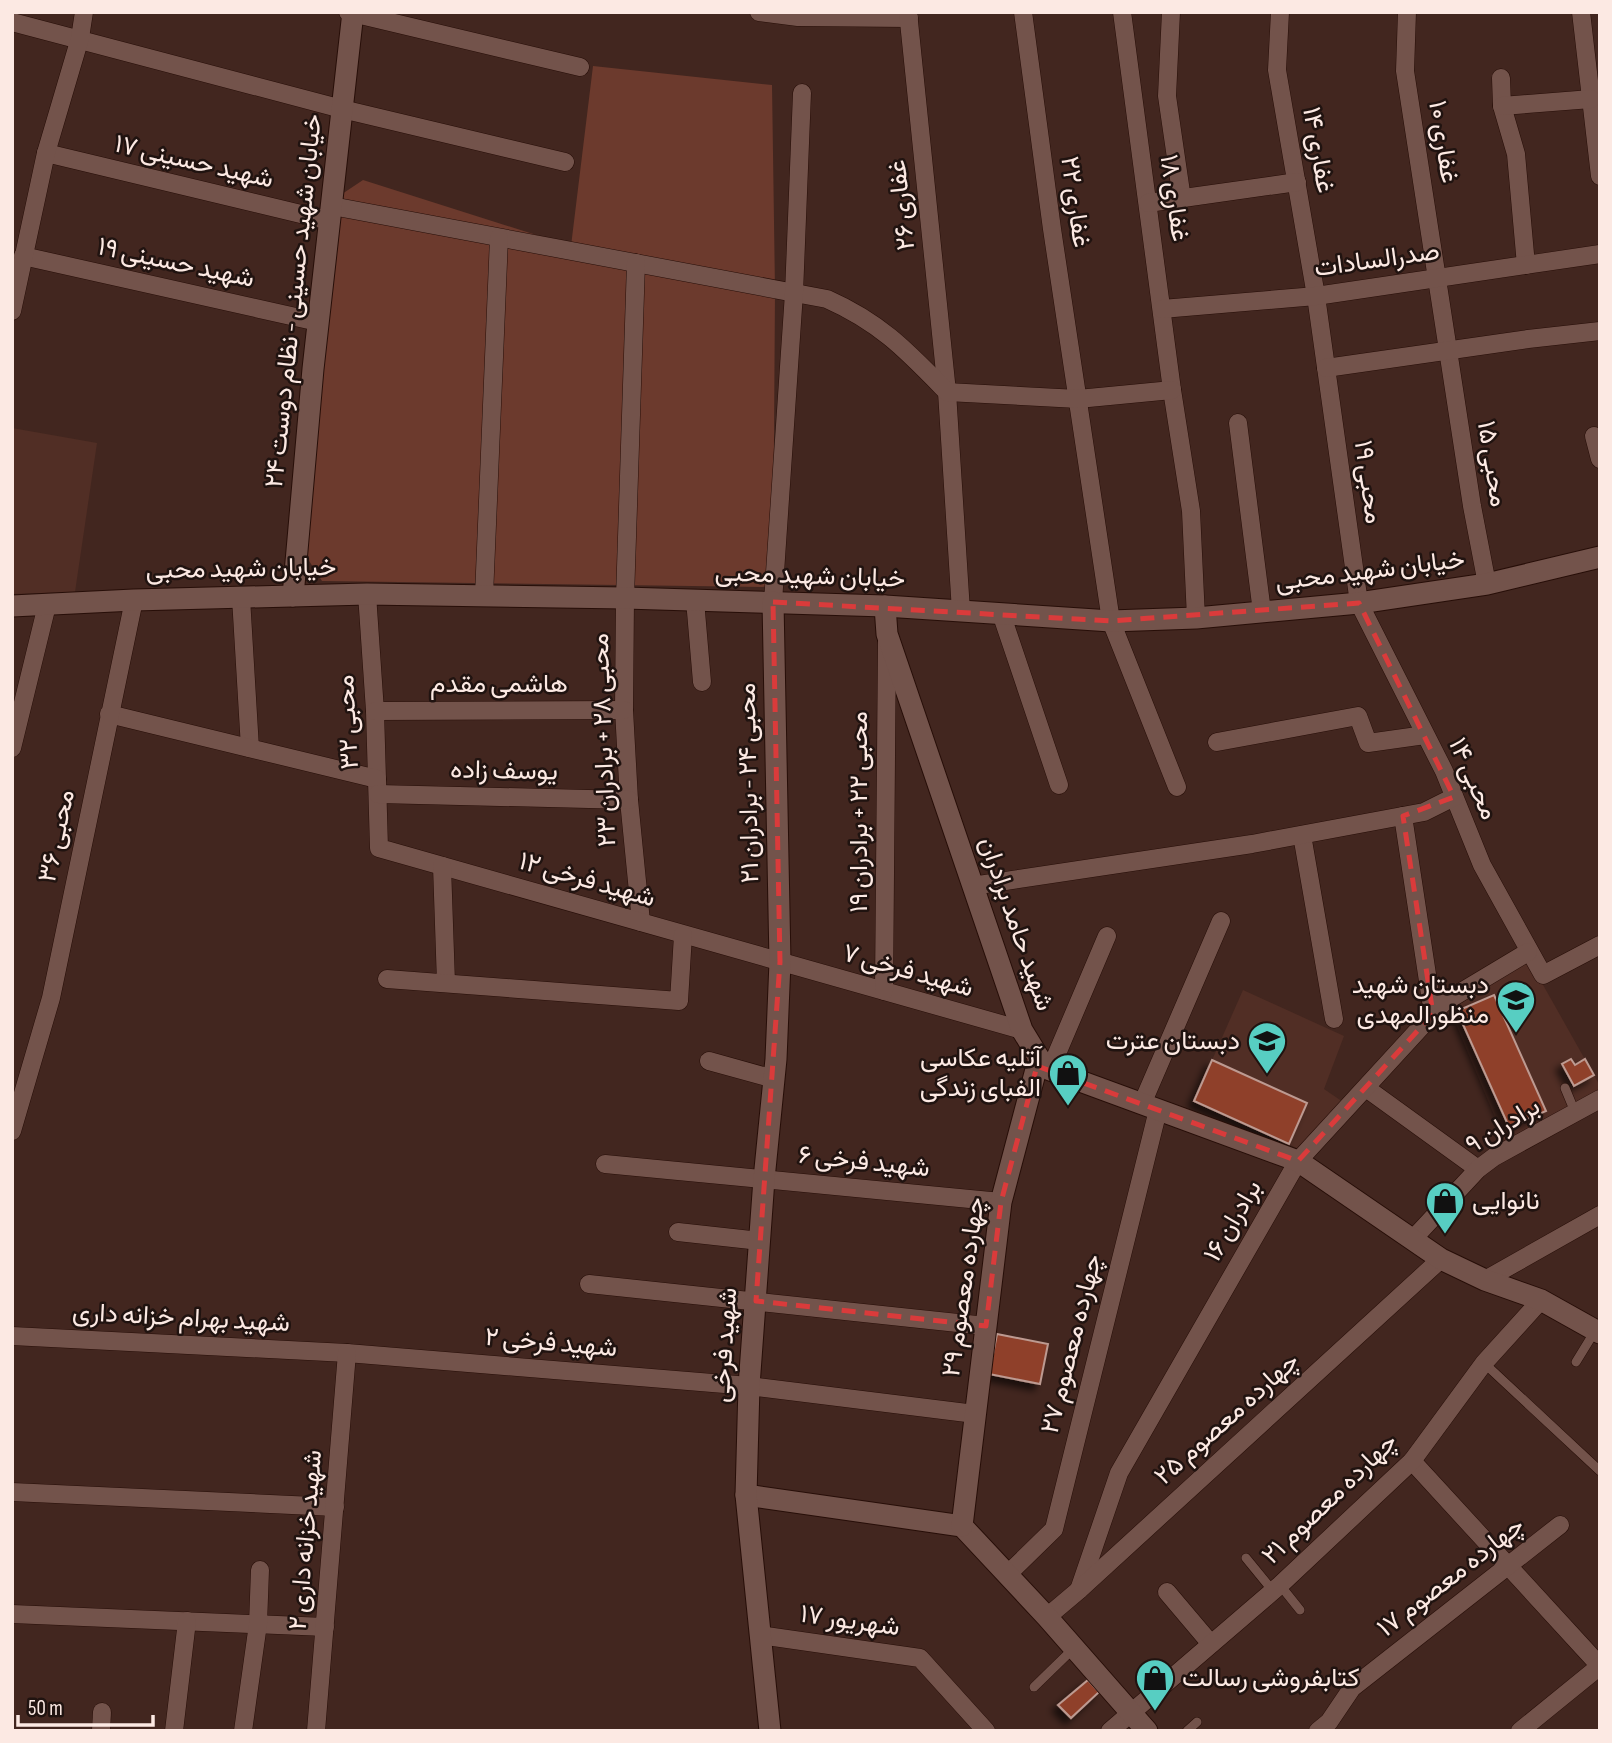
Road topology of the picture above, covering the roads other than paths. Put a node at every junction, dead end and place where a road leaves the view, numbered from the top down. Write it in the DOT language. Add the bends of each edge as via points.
graph roads {
  1 [pos="84,12"];
  2 [pos="760,12"];
  3 [pos="1023,12"];
  4 [pos="1122,12"];
  5 [pos="1171,12"];
  6 [pos="1280,12"];
  7 [pos="1407,12"];
  8 [pos="1580,12"];
  9 [pos="351,13"];
  10 [pos="908,15"];
  11 [pos="1600,16"];
  12 [pos="12,22"];
  13 [pos="80,38"];
  14 [pos="580,67"];
  15 [pos="1501,78"];
  16 [pos="802,93"];
  17 [pos="1591,99"];
  18 [pos="1502,106"];
  19 [pos="342,109"];
  20 [pos="46,153"];
  21 [pos="565,162"];
  22 [pos="1600,176"];
  23 [pos="1297,182"];
  24 [pos="1182,199"];
  25 [pos="1148,203"];
  26 [pos="331,214"];
  27 [pos="499,238"];
  28 [pos="1600,254"];
  29 [pos="23,256"];
  30 [pos="636,263"];
  31 [pos="1526,265"];
  32 [pos="1437,278"];
  33 [pos="794,293"];
  34 [pos="1316,296"];
  35 [pos="1161,309"];
  36 [pos="12,311"];
  37 [pos="318,322"];
  38 [pos="1600,331"];
  39 [pos="1448,351"];
  40 [pos="1326,368"];
  41 [pos="1172,390"];
  42 [pos="947,392"];
  43 [pos="1078,399"];
  44 [pos="1238,424"];
  45 [pos="1594,436"];
  46 [pos="1600,459"];
  47 [pos="1600,557"];
  48 [pos="1487,584"];
  49 [pos="367,594"];
  50 [pos="293,596"];
  51 [pos="484,596"];
  52 [pos="625,597"];
  53 [pos="241,598"];
  54 [pos="134,600"];
  55 [pos="695,600"];
  56 [pos="773,602"];
  57 [pos="1359,603"];
  58 [pos="47,605"];
  59 [pos="12,606"];
  60 [pos="885,606"];
  61 [pos="961,611"];
  62 [pos="1262,612"];
  63 [pos="1001,613"];
  64 [pos="1196,618"];
  65 [pos="1111,621"];
  66 [pos="887,634"];
  67 [pos="702,682"];
  68 [pos="624,710"];
  69 [pos="375,711"];
  70 [pos="109,714"];
  71 [pos="1424,735"];
  72 [pos="1217,741"];
  73 [pos="12,748"];
  74 [pos="250,748"];
  75 [pos="1059,785"];
  76 [pos="377,787"];
  77 [pos="1177,787"];
  78 [pos="1454,797"];
  79 [pos="629,800"];
  80 [pos="1403,816"];
  81 [pos="1302,835"];
  82 [pos="379,848"];
  83 [pos="442,866"];
  84 [pos="972,886"];
  85 [pos="1221,921"];
  86 [pos="641,922"];
  87 [pos="683,934"];
  88 [pos="1107,936"];
  89 [pos="1600,946"];
  90 [pos="1528,951"];
  91 [pos="780,962"];
  92 [pos="387,979"];
  93 [pos="446,983"];
  94 [pos="884,991"];
  95 [pos="1433,1014"];
  96 [pos="1334,1019"];
  97 [pos="1023,1030"];
  98 [pos="709,1061"];
  99 [pos="1044,1064"];
  100 [pos="20,1079"];
  101 [pos="774,1079"];
  102 [pos="1366,1088"];
  103 [pos="1565,1088"];
  104 [pos="1600,1099"];
  105 [pos="1150,1107"];
  106 [pos="1575,1112"];
  107 [pos="12,1131"];
  108 [pos="1298,1161"];
  109 [pos="605,1164"];
  110 [pos="1478,1169"];
  111 [pos="764,1179"];
  112 [pos="1001,1202"];
  113 [pos="1600,1215"];
  114 [pos="678,1232"];
  115 [pos="1413,1239"];
  116 [pos="760,1241"];
  117 [pos="1441,1259"];
  118 [pos="1485,1280"];
  119 [pos="589,1284"];
  120 [pos="1541,1300"];
  121 [pos="756,1301"];
  122 [pos="986,1326"];
  123 [pos="1598,1332"];
  124 [pos="12,1336"];
  125 [pos="347,1353"];
  126 [pos="1576,1362"];
  127 [pos="1484,1363"];
  128 [pos="750,1386"];
  129 [pos="975,1414"];
  130 [pos="1412,1461"];
  131 [pos="1600,1471"];
  132 [pos="12,1492"];
  133 [pos="746,1496"];
  134 [pos="335,1507"];
  135 [pos="1560,1525"];
  136 [pos="962,1526"];
  137 [pos="1246,1558"];
  138 [pos="1509,1565"];
  139 [pos="260,1570"];
  140 [pos="1008,1574"];
  141 [pos="1276,1588"];
  142 [pos="1079,1590"];
  143 [pos="1167,1592"];
  144 [pos="1300,1610"];
  145 [pos="12,1614"];
  146 [pos="1047,1617"];
  147 [pos="187,1621"];
  148 [pos="258,1624"];
  149 [pos="325,1627"];
  150 [pos="759,1635"];
  151 [pos="1211,1644"];
  152 [pos="1074,1648"];
  153 [pos="1600,1666"];
  154 [pos="1034,1686"];
  155 [pos="102,1712"];
  156 [pos="1131,1713"];
  157 [pos="1197,1722"];
  158 [pos="101,1731"];
  159 [pos="174,1731"];
  160 [pos="243,1731"];
  161 [pos="316,1731"];
  162 [pos="769,1731"];
  163 [pos="986,1731"];
  164 [pos="1110,1731"];
  165 [pos="1147,1731"];
  166 [pos="1187,1731"];
  167 [pos="1318,1731"];
  168 [pos="1520,1731"];
  1 -- 13 [label="street"];
  2 -- 10 [label="street" via="798,17"];
  3 -- 43 [label="street, غفاری ۲۲"];
  4 -- 25 [label="street, غفاری ۱۸"];
  5 -- 24 [label="street" via="1167,96"];
  6 -- 23 [label="street, غفاری ۱۴" via="1278,70"];
  7 -- 32 [label="street, غفاری ۱۰" via="1405,71"];
  8 -- 11 [label="street"];
  8 -- 17 [label="street"];
  9 -- 14 [label="street"];
  9 -- 19 [label="street, خیابان شهید حسینی - نظام دوست ۲۴"];
  10 -- 42 [label="street, غفاری ۲۶"];
  12 -- 13 [label="street"];
  13 -- 19 [label="street"];
  13 -- 20 [label="street"];
  15 -- 18 [label="street"];
  16 -- 33 [label="street"];
  17 -- 18 [label="street"];
  17 -- 22 [label="street"];
  18 -- 31 [label="street" via="1516,154"];
  19 -- 21 [label="street"];
  19 -- 26 [label="street, خیابان شهید حسینی - نظام دوست ۲۴"];
  20 -- 26 [label="street, شهید حسینی ۱۷"];
  20 -- 29 [label="street"];
  23 -- 24 [label="street"];
  23 -- 34 [label="street, غفاری ۱۴"];
  24 -- 25 [label="street"];
  25 -- 35 [label="street, غفاری ۱۸"];
  26 -- 27 [label="street, شهید حسینی ۱۷"];
  26 -- 37 [label="street, خیابان شهید حسینی - نظام دوست ۲۴"];
  27 -- 30 [label="street, شهید حسینی ۱۷"];
  27 -- 51 [label="street"];
  28 -- 31 [label="street, صدرالسادات"];
  29 -- 36 [label="street"];
  29 -- 37 [label="street, شهید حسینی ۱۹"];
  30 -- 33 [label="street, شهید حسینی ۱۷"];
  30 -- 52 [label="street, محبی ۲۸ + برادران ۲۳"];
  31 -- 32 [label="street, صدرالسادات"];
  32 -- 34 [label="street, صدرالسادات"];
  32 -- 39 [label="street, غفاری ۱۰"];
  33 -- 42 [label="street, شهید حسینی ۱۷" via="827,299 857,312 891,336"];
  33 -- 56 [label="street"];
  34 -- 35 [label="street, صدرالسادات"];
  34 -- 40 [label="street, غفاری ۱۴"];
  35 -- 41 [label="street, غفاری ۱۸"];
  37 -- 50 [label="street, خیابان شهید حسینی - نظام دوست ۲۴"];
  38 -- 39 [label="street"];
  39 -- 40 [label="street"];
  39 -- 48 [label="street, محبی ۱۵"];
  40 -- 57 [label="street, محبی ۱۹"];
  41 -- 43 [label="street"];
  41 -- 64 [label="street, غفاری ۱۸" via="1191,511"];
  42 -- 43 [label="street"];
  42 -- 61 [label="street, غفاری ۲۶"];
  43 -- 65 [label="street, غفاری ۲۲"];
  44 -- 62 [label="street"];
  45 -- 46 [label="street"];
  47 -- 48 [label="street, خیابان شهید محبی"];
  48 -- 57 [label="street, خیابان شهید محبی"];
  49 -- 50 [label="street, خیابان شهید محبی"];
  49 -- 51 [label="street, خیابان شهید محبی"];
  49 -- 69 [label="street, محبی ۳۲"];
  50 -- 53 [label="street, خیابان شهید محبی"];
  51 -- 52 [label="street, خیابان شهید محبی"];
  52 -- 55 [label="street, خیابان شهید محبی"];
  52 -- 68 [label="street, محبی ۲۸ + برادران ۲۳"];
  53 -- 54 [label="street, خیابان شهید محبی"];
  53 -- 74 [label="street"];
  54 -- 58 [label="street, خیابان شهید محبی"];
  54 -- 70 [label="street, محبی ۳۶"];
  55 -- 56 [label="street, خیابان شهید محبی"];
  55 -- 67 [label="street"];
  56 -- 60 [label="street, خیابان شهید محبی"];
  56 -- 91 [label="street, محبی ۲۴ - برادران ۲۱"];
  57 -- 62 [label="street, خیابان شهید محبی"];
  57 -- 71 [label="street, محبی ۱۴"];
  58 -- 59 [label="street, خیابان شهید محبی"];
  58 -- 73 [label="street"];
  60 -- 61 [label="street, خیابان شهید محبی"];
  60 -- 66 [label="street, شهید حامد برادران"];
  61 -- 63 [label="street, خیابان شهید محبی"];
  62 -- 64 [label="street, خیابان شهید محبی"];
  63 -- 65 [label="street, خیابان شهید محبی"];
  63 -- 75 [label="street"];
  64 -- 65 [label="street, خیابان شهید محبی"];
  65 -- 77 [label="street, غفاری ۲۲"];
  66 -- 84 [label="street, شهید حامد برادران"];
  66 -- 94 [label="street, محبی ۲۲ + برادران ۱۹"];
  68 -- 69 [label="street, هاشمی مقدم"];
  68 -- 79 [label="street, محبی ۲۸ + برادران ۲۳"];
  69 -- 76 [label="street, محبی ۳۲"];
  70 -- 74 [label="street, یوسف زاده"];
  70 -- 100 [label="street, محبی ۳۶" via="51,998"];
  71 -- 72 [label="street" via="1368,743 1358,716"];
  71 -- 78 [label="street, محبی ۱۴"];
  74 -- 76 [label="street, یوسف زاده"];
  76 -- 79 [label="street, یوسف زاده"];
  76 -- 82 [label="street, محبی ۳۲"];
  78 -- 80 [label="street" via="1424,812"];
  78 -- 90 [label="street, محبی ۱۴" via="1482,865"];
  79 -- 86 [label="street, محبی ۲۸ + برادران ۲۳"];
  80 -- 81 [label="street"];
  80 -- 95 [label="street"];
  81 -- 84 [label="street"];
  81 -- 96 [label="street"];
  82 -- 83 [label="street, شهید فرخی ۱۲"];
  83 -- 86 [label="street, شهید فرخی ۱۲"];
  83 -- 93 [label="street"];
  84 -- 97 [label="street, شهید حامد برادران"];
  85 -- 105 [label="street, چهارده معصوم ۲۷"];
  86 -- 87 [label="street, شهید فرخی ۱۲"];
  87 -- 91 [label="street, شهید فرخی ۱۲"];
  87 -- 93 [label="street" via="679,1001"];
  88 -- 99 [label="street"];
  89 -- 90 [label="street, محبی ۱۴" via="1543,975"];
  90 -- 95 [label="street, برادران ۱۶" via="1443,1003"];
  91 -- 94 [label="street, شهید فرخی ۷"];
  91 -- 101 [label="street, شهید فرخی"];
  92 -- 93 [label="street"];
  94 -- 97 [label="street, شهید فرخی ۷"];
  95 -- 102 [label="street, برادران ۱۶"];
  97 -- 99 [label="street, شهید حامد برادران"];
  98 -- 101 [label="street"];
  99 -- 105 [label="street"];
  99 -- 112 [label="street, چهارده معصوم ۲۹"];
  100 -- 107 [label="street, محبی ۳۶"];
  101 -- 111 [label="street, شهید فرخی"];
  102 -- 108 [label="street, برادران ۱۶"];
  102 -- 110 [label="street"];
  103 -- 106 [label="lane"];
  104 -- 106 [label="street, برادران ۹"];
  105 -- 108 [label="street"];
  105 -- 140 [label="street, چهارده معصوم ۲۷" via="1054,1530"];
  106 -- 110 [label="street, برادران ۹"];
  108 -- 115 [label="street"];
  108 -- 142 [label="street, برادران ۱۶" via="1119,1473"];
  109 -- 111 [label="street, شهید فرخی ۶"];
  110 -- 115 [label="street, برادران ۹"];
  111 -- 112 [label="street, شهید فرخی ۶"];
  111 -- 116 [label="street, شهید فرخی"];
  112 -- 122 [label="street, چهارده معصوم ۲۹"];
  113 -- 118 [label="street"];
  114 -- 116 [label="street"];
  115 -- 117 [label="street"];
  116 -- 121 [label="street, شهید فرخی"];
  117 -- 118 [label="street"];
  117 -- 142 [label="street, چهارده معصوم ۲۵"];
  118 -- 120 [label="street"];
  119 -- 121 [label="street"];
  120 -- 123 [label="street"];
  120 -- 127 [label="street, چهارده معصوم ۲۱"];
  121 -- 122 [label="street"];
  121 -- 128 [label="street, شهید فرخی"];
  122 -- 129 [label="street, چهارده معصوم ۲۹"];
  123 -- 126 [label="lane"];
  124 -- 125 [label="street, شهید بهرام خزانه داری"];
  125 -- 128 [label="street, شهید فرخی ۲"];
  125 -- 134 [label="street, شهید خزانه داری ۲"];
  127 -- 130 [label="street, چهارده معصوم ۲۱"];
  127 -- 131 [label="lane"];
  128 -- 129 [label="street, شهید فرخی ۲"];
  128 -- 133 [label="street, شهید فرخی"];
  129 -- 136 [label="street, چهارده معصوم ۲۹"];
  130 -- 138 [label="street"];
  130 -- 141 [label="street, چهارده معصوم ۲۱"];
  132 -- 134 [label="street"];
  133 -- 136 [label="street"];
  133 -- 150 [label="street, شهید فرخی"];
  134 -- 149 [label="street, شهید خزانه داری ۲"];
  135 -- 138 [label="street, چهارده معصوم ۱۷"];
  136 -- 140 [label="street"];
  137 -- 141 [label="lane"];
  138 -- 153 [label="street"];
  138 -- 167 [label="street, چهارده معصوم ۱۷" via="1352,1688"];
  139 -- 148 [label="street"];
  140 -- 146 [label="street"];
  141 -- 144 [label="lane"];
  141 -- 151 [label="street, چهارده معصوم ۲۱"];
  142 -- 146 [label="street, چهارده معصوم ۲۵"];
  143 -- 151 [label="street"];
  145 -- 147 [label="street"];
  146 -- 152 [label="street"];
  147 -- 148 [label="street"];
  147 -- 159 [label="street"];
  148 -- 149 [label="street"];
  148 -- 160 [label="street"];
  149 -- 161 [label="street, شهید خزانه داری ۲"];
  150 -- 162 [label="street, شهید فرخی"];
  150 -- 163 [label="street, ۱۷ شهریور" via="920,1658"];
  151 -- 156 [label="street, چهارده معصوم ۲۱"];
  152 -- 154 [label="lane"];
  152 -- 156 [label="street"];
  153 -- 168 [label="street"];
  155 -- 158 [label="street"];
  156 -- 164 [label="street, چهارده معصوم ۲۱"];
  156 -- 165 [label="street"];
  157 -- 166 [label="lane"];
}
